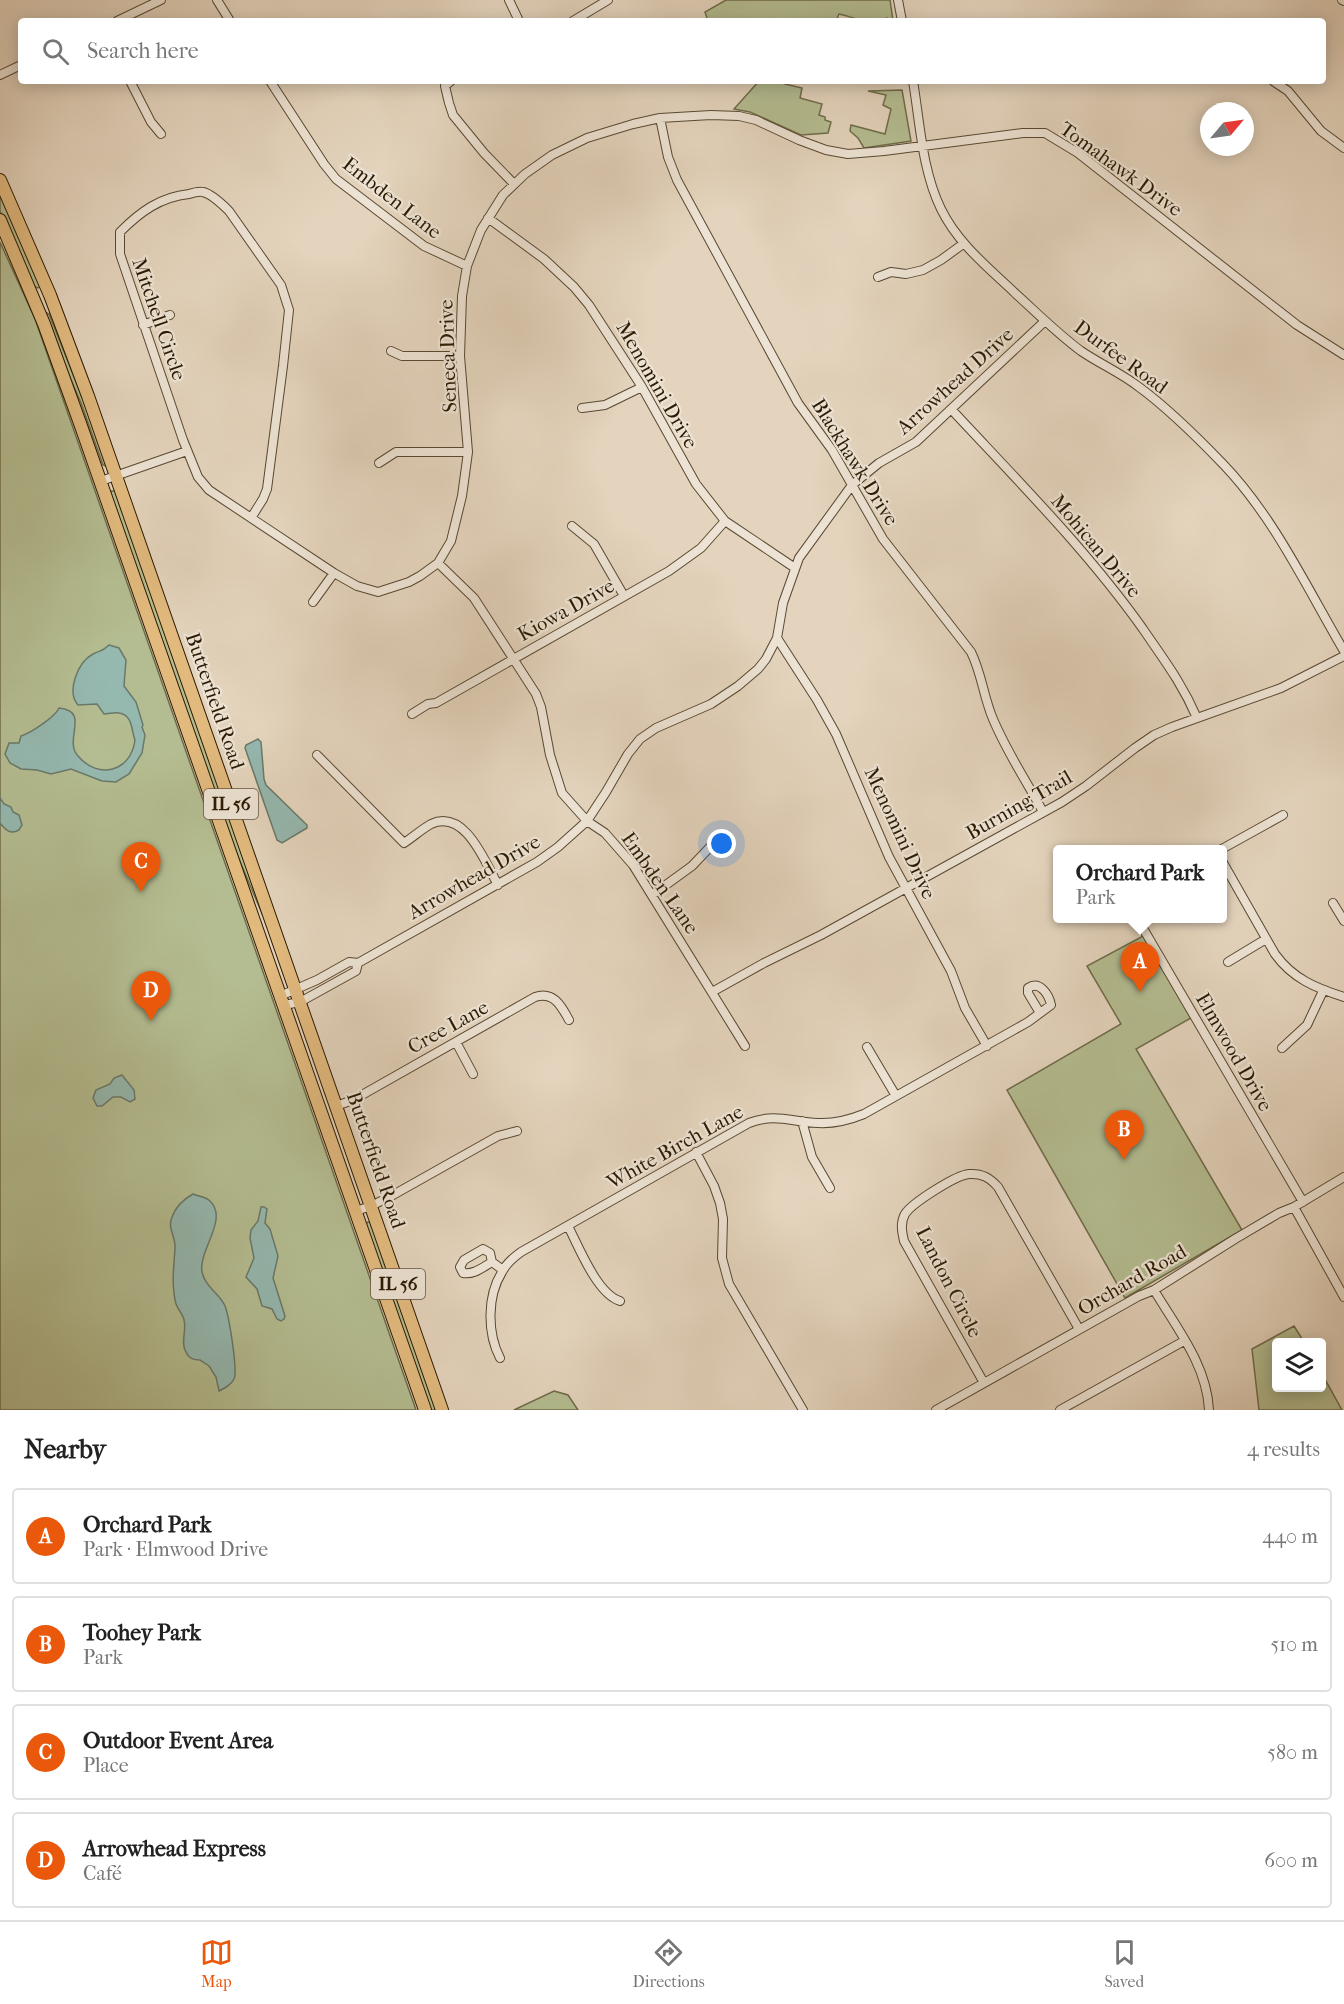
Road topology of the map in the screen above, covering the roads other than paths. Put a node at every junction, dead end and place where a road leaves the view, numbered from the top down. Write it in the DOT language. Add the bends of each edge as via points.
graph roads {
  1 [pos="161,0"];
  2 [pos="217,0"];
  3 [pos="509,0"];
  4 [pos="608,0"];
  5 [pos="898,0"];
  6 [pos="123,18"];
  7 [pos="228,18"];
  8 [pos="518,18"];
  9 [pos="578,18"];
  10 [pos="901,18"];
  11 [pos="18,66"];
  12 [pos="0,75"];
  13 [pos="132,84"];
  14 [pos="272,84"];
  15 [pos="447,84"];
  16 [pos="913,84"];
  17 [pos="1278,84"];
  18 [pos="739,116"];
  19 [pos="660,118"];
  20 [pos="161,134"];
  21 [pos="923,145"];
  22 [pos="1344,148"];
  23 [pos="0,180"];
  24 [pos="514,184"];
  25 [pos="489,218"];
  26 [pos="0,220"];
  27 [pos="963,244"];
  28 [pos="467,266"];
  29 [pos="878,277"];
  30 [pos="170,315"];
  31 [pos="1045,321"];
  32 [pos="143,325"];
  33 [pos="391,351"];
  34 [pos="1344,355"];
  35 [pos="460,356"];
  36 [pos="642,387"];
  37 [pos="582,408"];
  38 [pos="951,409"];
  39 [pos="187,451"];
  40 [pos="468,452"];
  41 [pos="379,463"];
  42 [pos="116,476"];
  43 [pos="101,481"];
  44 [pos="852,485"];
  45 [pos="251,518"];
  46 [pos="725,522"];
  47 [pos="572,526"];
  48 [pos="438,563"];
  49 [pos="795,568"];
  50 [pos="334,573"];
  51 [pos="624,596"];
  52 [pos="312,602"];
  53 [pos="777,638"];
  54 [pos="1344,651"];
  55 [pos="1344,656"];
  56 [pos="514,658"];
  57 [pos="412,714"];
  58 [pos="1197,718"];
  59 [pos="317,755"];
  60 [pos="1043,812"];
  61 [pos="1283,815"];
  62 [pos="586,822"];
  63 [pos="727,838"];
  64 [pos="1227,845"];
  65 [pos="1227,870"];
  66 [pos="498,885"];
  67 [pos="905,888"];
  68 [pos="652,895"];
  69 [pos="1333,903"];
  70 [pos="1344,921"];
  71 [pos="1140,923"];
  72 [pos="1266,939"];
  73 [pos="1228,962"];
  74 [pos="358,963"];
  75 [pos="295,989"];
  76 [pos="1323,990"];
  77 [pos="712,992"];
  78 [pos="1344,997"];
  79 [pos="282,1000"];
  80 [pos="300,1002"];
  81 [pos="1040,1013"];
  82 [pos="569,1020"];
  83 [pos="456,1042"];
  84 [pos="745,1046"];
  85 [pos="987,1046"];
  86 [pos="867,1047"];
  87 [pos="1282,1048"];
  88 [pos="473,1074"];
  89 [pos="896,1096"];
  90 [pos="336,1106"];
  91 [pos="802,1121"];
  92 [pos="517,1131"];
  93 [pos="696,1152"];
  94 [pos="1344,1176"];
  95 [pos="830,1188"];
  96 [pos="1303,1202"];
  97 [pos="371,1206"];
  98 [pos="1294,1208"];
  99 [pos="356,1211"];
  100 [pos="568,1226"];
  101 [pos="492,1262"];
  102 [pos="502,1270"];
  103 [pos="1154,1290"];
  104 [pos="1344,1297"];
  105 [pos="620,1300"];
  106 [pos="1079,1329"];
  107 [pos="1184,1341"];
  108 [pos="500,1358"];
  109 [pos="984,1383"];
  110 [pos="425,1410"];
  111 [pos="442,1410"];
  112 [pos="803,1410"];
  113 [pos="936,1410"];
  114 [pos="1060,1410"];
  115 [pos="1209,1410"];
  1 -- 6 [label="street"];
  2 -- 7 [label="street"];
  3 -- 8 [label="street"];
  4 -- 9 [label="street"];
  5 -- 10 [label="street"];
  11 -- 12 [label="street"];
  13 -- 20 [label="street"];
  14 -- 28 [label="street, Embden Lane" via="336,178 418,242"];
  15 -- 24 [label="street" via="453,115"];
  16 -- 21 [label="street, Durfee Road"];
  17 -- 22 [label="street" via="1288,91 1320,131"];
  18 -- 19 [label="street, Seneca Drive"];
  18 -- 21 [label="street, Tomahawk Drive" via="826,150 848,154"];
  19 -- 24 [label="street, Seneca Drive" via="616,128 571,146 538,164"];
  19 -- 44 [label="street, Blackhawk Drive" via="677,180 798,403"];
  21 -- 27 [label="street, Durfee Road" via="933,190"];
  21 -- 34 [label="street, Tomahawk Drive" via="1012,133 1045,133 1078,153 1297,325"];
  23 -- 42 [label="main road, Butterfield Road / IL 56" via="58,317"];
  24 -- 25 [label="street, Seneca Drive"];
  25 -- 28 [label="street, Seneca Drive"];
  25 -- 36 [label="street, Menomini Drive" via="574,287"];
  26 -- 43 [label="main road, Butterfield Road / IL 56" via="48,334"];
  27 -- 29 [label="street" via="923,270"];
  27 -- 31 [label="street, Durfee Road"];
  28 -- 35 [label="street, Seneca Drive"];
  30 -- 32 [label="street"];
  31 -- 38 [label="street, Arrowhead Drive"];
  31 -- 54 [label="street, Durfee Road" via="1083,352 1142,389 1228,470 1268,522"];
  32 -- 39 [label="street, Mitchell Circle"];
  32 -- 45 [label="street, Mitchell Circle" via="120,254 120,232 146,208 168,197 203,192 229,211 281,285 289,310 267,489"];
  33 -- 35 [label="street" via="402,356"];
  35 -- 40 [label="street, Seneca Drive"];
  36 -- 37 [label="street" via="605,405"];
  36 -- 46 [label="street, Menomini Drive" via="696,484"];
  38 -- 44 [label="street, Arrowhead Drive" via="916,442 879,463"];
  38 -- 58 [label="street, Mohican Drive" via="1105,578 1179,680"];
  39 -- 42 [label="street"];
  39 -- 45 [label="street, Mitchell Circle" via="194,470 209,490"];
  40 -- 41 [label="street" via="396,452"];
  40 -- 48 [label="street, Seneca Drive" via="457,519 451,541"];
  42 -- 43 [label="street"];
  42 -- 75 [label="main road, Butterfield Road / IL 56"];
  43 -- 79 [label="main road, Butterfield Road / IL 56"];
  44 -- 49 [label="street, Arrowhead Drive"];
  44 -- 60 [label="street, Blackhawk Drive" via="884,539 971,652 995,724"];
  45 -- 50 [label="street, Seneca Drive"];
  46 -- 49 [label="street, Menomini Drive"];
  46 -- 51 [label="street, Kiowa Drive" via="691,556"];
  47 -- 51 [label="street" via="594,544"];
  48 -- 50 [label="street, Seneca Drive" via="409,582 378,591 357,586"];
  48 -- 56 [label="street, Embden Lane" via="474,598"];
  49 -- 53 [label="street, Arrowhead Drive"];
  50 -- 52 [label="street"];
  51 -- 56 [label="street, Kiowa Drive"];
  53 -- 62 [label="street, Arrowhead Drive" via="762,664 738,686 640,740"];
  53 -- 67 [label="street, Menomini Drive" via="836,734 881,842"];
  55 -- 58 [label="street, Burning Trail" via="1281,688"];
  56 -- 57 [label="street, Kiowa Drive"];
  56 -- 62 [label="street, Embden Lane" via="539,702 560,787"];
  58 -- 60 [label="street, Burning Trail" via="1146,740 1086,786"];
  59 -- 66 [label="street" via="404,843 436,823 454,823 466,831"];
  60 -- 67 [label="street, Burning Trail"];
  61 -- 64 [label="street"];
  62 -- 66 [label="street, Arrowhead Drive" via="548,855"];
  62 -- 68 [label="street, Embden Lane" via="605,833 624,852"];
  63 -- 68 [label="street" via="711,846 692,867"];
  65 -- 72 [label="street"];
  66 -- 74 [label="street, Arrowhead Drive"];
  67 -- 77 [label="street, Burning Trail"];
  67 -- 85 [label="street, Menomini Drive"];
  68 -- 77 [label="street, Embden Lane"];
  69 -- 70 [label="street"];
  71 -- 96 [label="street, Elmwood Drive"];
  72 -- 73 [label="street"];
  72 -- 76 [label="street" via="1292,973"];
  74 -- 75 [label="street, Arrowhead Drive" via="349,962"];
  74 -- 80 [label="street, Arrowhead Drive" via="356,970"];
  75 -- 79 [label="street, Arrowhead Drive"];
  75 -- 80 [label="main road, Butterfield Road / IL 56"];
  76 -- 78 [label="street"];
  76 -- 87 [label="street" via="1306,1025"];
  77 -- 84 [label="street, Embden Lane"];
  79 -- 80 [label="street, Arrowhead Drive"];
  79 -- 99 [label="main road, Butterfield Road / IL 56"];
  80 -- 90 [label="main road, Butterfield Road / IL 56"];
  81 -- 81 [label="street, White Birch Lane" via="1051,1002 1038,985 1033,985 1028,993"];
  81 -- 85 [label="street, White Birch Lane"];
  82 -- 83 [label="street, Cree Lane" via="553,998 541,995"];
  83 -- 88 [label="street"];
  83 -- 90 [label="street, Cree Lane"];
  85 -- 89 [label="street, White Birch Lane"];
  86 -- 89 [label="street"];
  89 -- 91 [label="street, White Birch Lane" via="846,1120"];
  90 -- 97 [label="main road, Butterfield Road / IL 56"];
  91 -- 93 [label="street, White Birch Lane" via="781,1117 754,1121"];
  91 -- 95 [label="street" via="812,1157"];
  92 -- 97 [label="street" via="498,1136"];
  93 -- 100 [label="street, White Birch Lane"];
  93 -- 112 [label="street" via="720,1203 722,1258 729,1284"];
  94 -- 96 [label="street, Orchard Road"];
  96 -- 98 [label="street, Orchard Road"];
  97 -- 99 [label="street"];
  97 -- 111 [label="main road, Butterfield Road / IL 56"];
  98 -- 103 [label="street, Orchard Road" via="1279,1213"];
  98 -- 104 [label="street"];
  99 -- 110 [label="main road, Butterfield Road / IL 56"];
  100 -- 102 [label="street, White Birch Lane" via="521,1252"];
  100 -- 105 [label="street" via="600,1284 610,1296"];
  101 -- 102 [label="street"];
  102 -- 108 [label="street, White Birch Lane" via="491,1312 493,1339"];
  103 -- 106 [label="street, Orchard Road"];
  103 -- 107 [label="street"];
  106 -- 109 [label="street, Orchard Road"];
  106 -- 109 [label="street, Landon Circle" via="998,1187 979,1174 956,1179 911,1207 902,1222 902,1233"];
  107 -- 114 [label="street"];
  107 -- 115 [label="street" via="1204,1380"];
  109 -- 113 [label="street, Orchard Road"];
}
